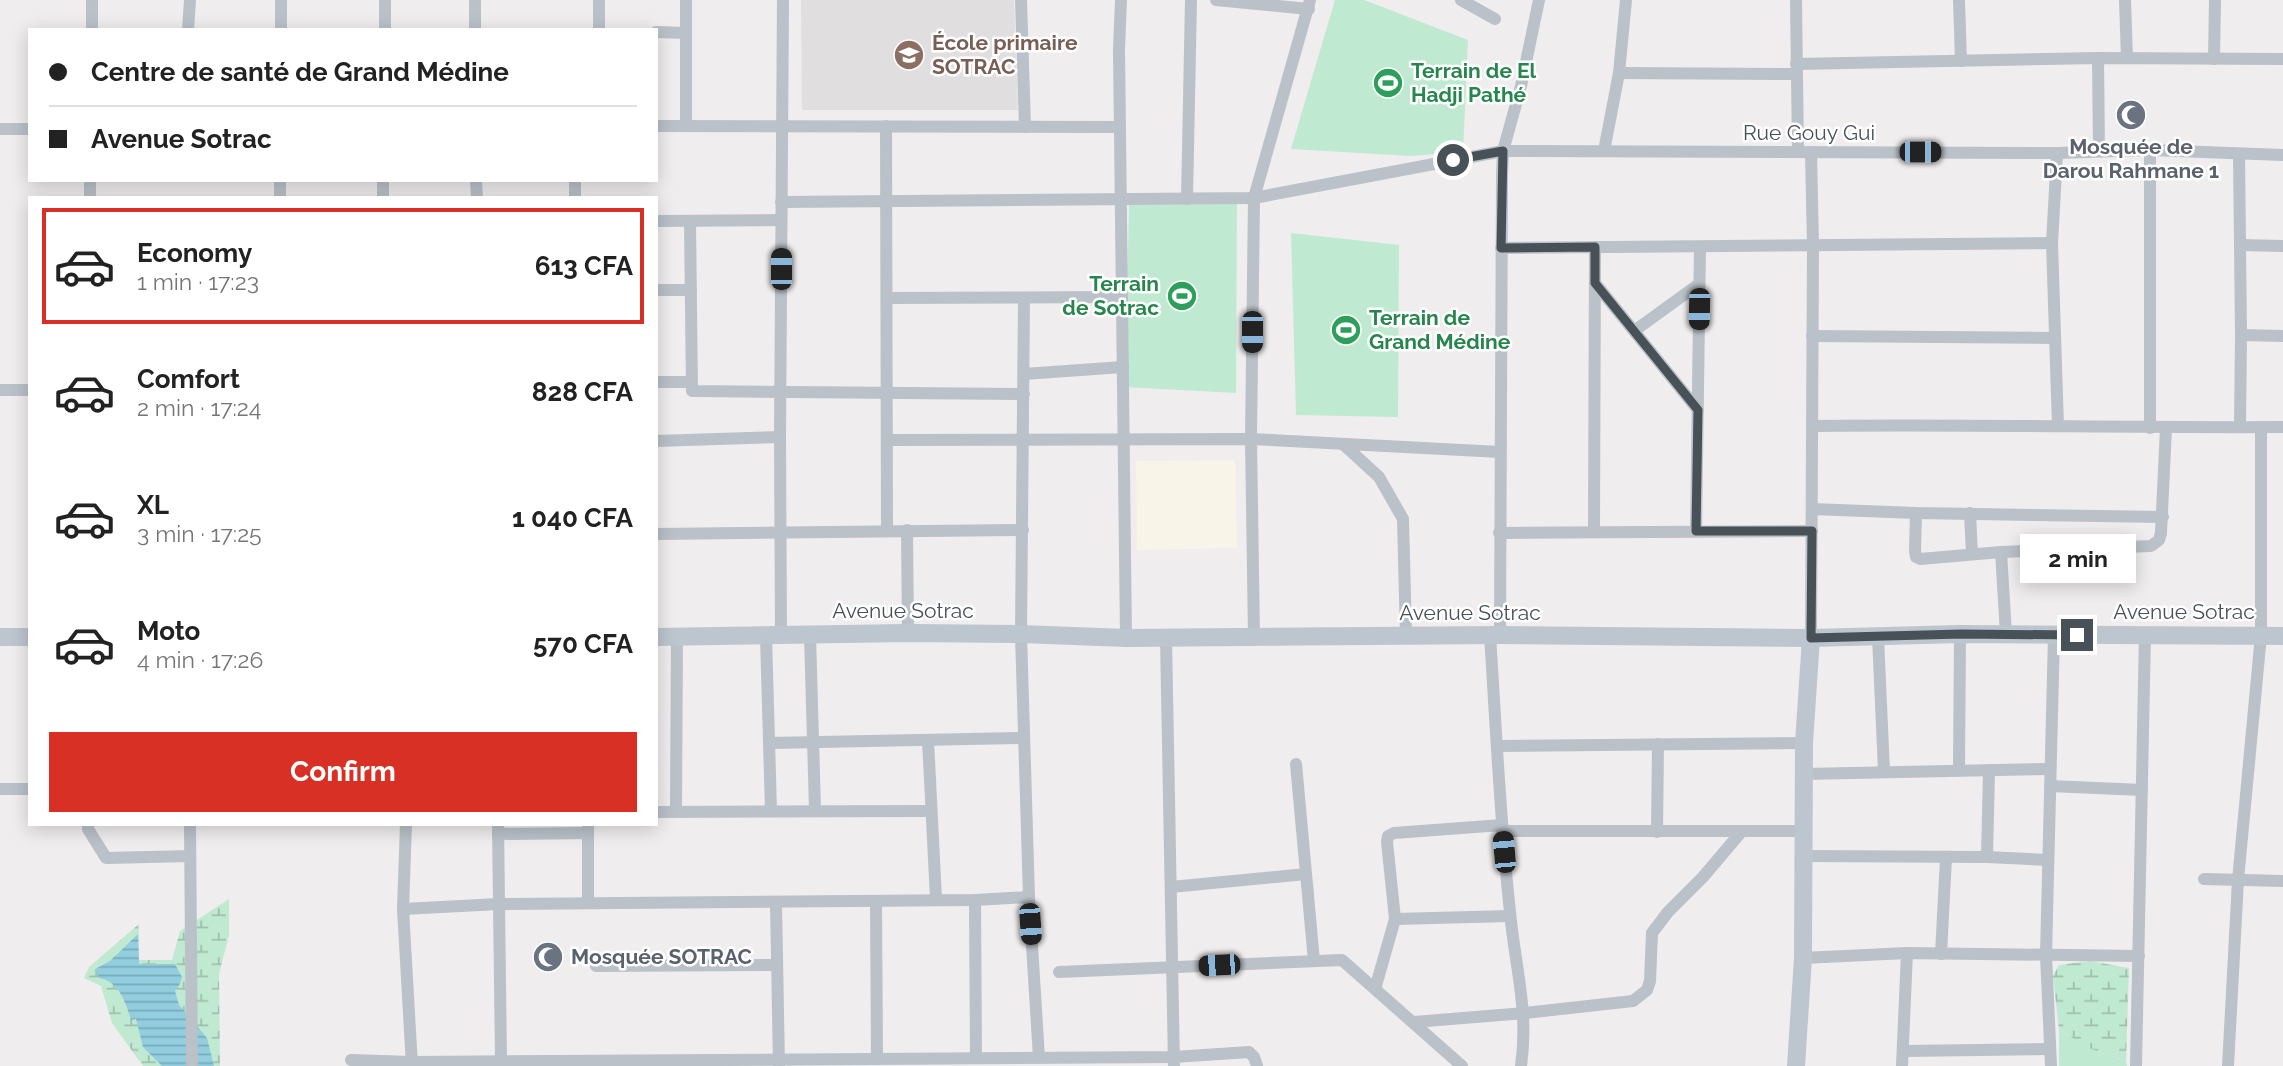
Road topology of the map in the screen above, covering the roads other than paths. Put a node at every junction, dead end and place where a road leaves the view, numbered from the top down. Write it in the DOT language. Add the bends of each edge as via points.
graph roads {
  1 [pos="92,0"];
  2 [pos="190,0"];
  3 [pos="281,0"];
  4 [pos="385,0"];
  5 [pos="475,0"];
  6 [pos="599,0"];
  7 [pos="686,0"];
  8 [pos="783,0"];
  9 [pos="1021,0"];
  10 [pos="1121,0"];
  11 [pos="1191,0"];
  12 [pos="1216,0"];
  13 [pos="1461,0"];
  14 [pos="1539,0"];
  15 [pos="1626,0"];
  16 [pos="1796,0"];
  17 [pos="1959,0"];
  18 [pos="2125,0"];
  19 [pos="2215,0"];
  20 [pos="1309,4"];
  21 [pos="1494,19"];
  22 [pos="92,28"];
  23 [pos="188,28"];
  24 [pos="281,28"];
  25 [pos="385,28"];
  26 [pos="475,28"];
  27 [pos="599,28"];
  28 [pos="658,32"];
  29 [pos="686,33"];
  30 [pos="2098,58"];
  31 [pos="2127,58"];
  32 [pos="2214,59"];
  33 [pos="2283,59"];
  34 [pos="1961,61"];
  35 [pos="1796,69"];
  36 [pos="1619,73"];
  37 [pos="658,126"];
  38 [pos="686,126"];
  39 [pos="781,126"];
  40 [pos="886,126"];
  41 [pos="1026,127"];
  42 [pos="1120,127"];
  43 [pos="0,129"];
  44 [pos="28,129"];
  45 [pos="2150,150"];
  46 [pos="1503,151"];
  47 [pos="1604,151"];
  48 [pos="2099,151"];
  49 [pos="1804,152"];
  50 [pos="2057,153"];
  51 [pos="2239,154"];
  52 [pos="2283,155"];
  53 [pos="1254,198"];
  54 [pos="1121,199"];
  55 [pos="1187,199"];
  56 [pos="887,201"];
  57 [pos="781,202"];
  58 [pos="781,220"];
  59 [pos="658,221"];
  60 [pos="691,221"];
  61 [pos="2052,243"];
  62 [pos="2240,245"];
  63 [pos="1812,246"];
  64 [pos="2283,246"];
  65 [pos="1595,247"];
  66 [pos="1700,247"];
  67 [pos="1501,248"];
  68 [pos="1595,283"];
  69 [pos="1699,284"];
  70 [pos="658,290"];
  71 [pos="691,290"];
  72 [pos="887,298"];
  73 [pos="1024,298"];
  74 [pos="1122,298"];
  75 [pos="1634,331"];
  76 [pos="2241,335"];
  77 [pos="1812,336"];
  78 [pos="2283,336"];
  79 [pos="2055,338"];
  80 [pos="1123,367"];
  81 [pos="1024,374"];
  82 [pos="658,382"];
  83 [pos="691,382"];
  84 [pos="0,390"];
  85 [pos="28,390"];
  86 [pos="780,392"];
  87 [pos="887,393"];
  88 [pos="1024,394"];
  89 [pos="1698,410"];
  90 [pos="1812,426"];
  91 [pos="2058,426"];
  92 [pos="2240,426"];
  93 [pos="2262,427"];
  94 [pos="2283,427"];
  95 [pos="2150,428"];
  96 [pos="2165,428"];
  97 [pos="780,437"];
  98 [pos="1124,439"];
  99 [pos="1251,439"];
  100 [pos="887,440"];
  101 [pos="1024,440"];
  102 [pos="658,441"];
  103 [pos="1343,444"];
  104 [pos="1500,452"];
  105 [pos="1812,509"];
  106 [pos="1916,513"];
  107 [pos="1970,513"];
  108 [pos="2163,517"];
  109 [pos="887,530"];
  110 [pos="907,530"];
  111 [pos="1023,530"];
  112 [pos="1696,531"];
  113 [pos="1812,531"];
  114 [pos="781,532"];
  115 [pos="1594,532"];
  116 [pos="1499,533"];
  117 [pos="658,534"];
  118 [pos="2001,552"];
  119 [pos="1972,554"];
  120 [pos="908,633"];
  121 [pos="1021,634"];
  122 [pos="1961,634"];
  123 [pos="810,635"];
  124 [pos="1495,635"];
  125 [pos="2006,635"];
  126 [pos="2054,635"];
  127 [pos="2145,635"];
  128 [pos="2261,635"];
  129 [pos="658,636"];
  130 [pos="677,636"];
  131 [pos="774,636"];
  132 [pos="1406,636"];
  133 [pos="2283,636"];
  134 [pos="0,637"];
  135 [pos="28,637"];
  136 [pos="1166,637"];
  137 [pos="1254,637"];
  138 [pos="1878,637"];
  139 [pos="1126,638"];
  140 [pos="1811,638"];
  141 [pos="1023,737"];
  142 [pos="928,740"];
  143 [pos="813,742"];
  144 [pos="770,743"];
  145 [pos="1804,743"];
  146 [pos="1658,744"];
  147 [pos="1497,746"];
  148 [pos="1296,764"];
  149 [pos="2049,769"];
  150 [pos="1959,770"];
  151 [pos="1989,770"];
  152 [pos="1884,771"];
  153 [pos="1804,774"];
  154 [pos="2050,786"];
  155 [pos="0,789"];
  156 [pos="28,789"];
  157 [pos="2143,790"];
  158 [pos="815,810"];
  159 [pos="771,811"];
  160 [pos="931,811"];
  161 [pos="658,812"];
  162 [pos="676,812"];
  163 [pos="86,826"];
  164 [pos="190,826"];
  165 [pos="406,826"];
  166 [pos="1502,828"];
  167 [pos="498,829"];
  168 [pos="588,829"];
  169 [pos="1742,831"];
  170 [pos="1804,831"];
  171 [pos="1657,832"];
  172 [pos="190,856"];
  173 [pos="1804,856"];
  174 [pos="1987,857"];
  175 [pos="1946,858"];
  176 [pos="2048,860"];
  177 [pos="1306,874"];
  178 [pos="2204,879"];
  179 [pos="2238,880"];
  180 [pos="2283,881"];
  181 [pos="1171,887"];
  182 [pos="1029,897"];
  183 [pos="936,900"];
  184 [pos="975,900"];
  185 [pos="876,901"];
  186 [pos="776,902"];
  187 [pos="589,903"];
  188 [pos="499,904"];
  189 [pos="404,909"];
  190 [pos="1510,916"];
  191 [pos="1395,919"];
  192 [pos="1908,953"];
  193 [pos="1941,954"];
  194 [pos="2046,955"];
  195 [pos="2139,956"];
  196 [pos="1803,958"];
  197 [pos="1314,961"];
  198 [pos="777,964"];
  199 [pos="596,966"];
  200 [pos="1172,967"];
  201 [pos="1059,972"];
  202 [pos="1376,989"];
  203 [pos="1525,1013"];
  204 [pos="1414,1022"];
  205 [pos="2050,1049"];
  206 [pos="1903,1051"];
  207 [pos="976,1058"];
  208 [pos="1039,1058"];
  209 [pos="877,1059"];
  210 [pos="351,1060"];
  211 [pos="501,1061"];
  212 [pos="927,1062"];
  213 [pos="1083,1062"];
  214 [pos="1174,1062"];
  215 [pos="679,1063"];
  216 [pos="779,1063"];
  217 [pos="412,1064"];
  218 [pos="470,1064"];
  219 [pos="192,1066"];
  220 [pos="1256,1066"];
  221 [pos="1462,1066"];
  222 [pos="1521,1066"];
  223 [pos="1796,1066"];
  224 [pos="1902,1066"];
  225 [pos="2051,1066"];
  226 [pos="2136,1066"];
  227 [pos="2228,1066"];
  1 -- 22 [label="street"];
  2 -- 23 [label="street"];
  3 -- 24 [label="street"];
  4 -- 25 [label="street"];
  5 -- 26 [label="street"];
  6 -- 27 [label="street"];
  7 -- 29 [label="street"];
  8 -- 39 [label="street"];
  9 -- 41 [label="street"];
  10 -- 42 [label="street"];
  11 -- 55 [label="street"];
  12 -- 20 [label="street"];
  13 -- 21 [label="street"];
  14 -- 46 [label="street"];
  15 -- 36 [label="street"];
  16 -- 35 [label="street"];
  17 -- 34 [label="street"];
  18 -- 31 [label="street"];
  19 -- 32 [label="street"];
  20 -- 53 [label="street"];
  28 -- 29 [label="street"];
  29 -- 38 [label="street"];
  30 -- 31 [label="street"];
  30 -- 34 [label="street"];
  30 -- 48 [label="street"];
  31 -- 32 [label="street"];
  32 -- 33 [label="street"];
  34 -- 35 [label="street"];
  35 -- 36 [label="street"];
  35 -- 49 [label="street"];
  36 -- 47 [label="street"];
  37 -- 38 [label="street"];
  38 -- 39 [label="street"];
  39 -- 40 [label="street"];
  39 -- 57 [label="street"];
  40 -- 41 [label="street"];
  40 -- 56 [label="street"];
  41 -- 42 [label="street"];
  42 -- 54 [label="street"];
  43 -- 44 [label="street"];
  45 -- 48 [label="street, Rue Gouy Gui"];
  45 -- 51 [label="street, Rue Gouy Gui"];
  45 -- 95 [label="street"];
  46 -- 47 [label="street, Rue Gouy Gui"];
  46 -- 53 [label="street, Rue Gouy Gui"];
  46 -- 67 [label="street"];
  47 -- 49 [label="street, Rue Gouy Gui"];
  48 -- 50 [label="street, Rue Gouy Gui"];
  49 -- 50 [label="street, Rue Gouy Gui"];
  49 -- 63 [label="street"];
  50 -- 61 [label="street"];
  51 -- 52 [label="street, Rue Gouy Gui"];
  51 -- 62 [label="street"];
  53 -- 55 [label="street, Rue Gouy Gui"];
  53 -- 99 [label="street"];
  54 -- 55 [label="street, Rue Gouy Gui"];
  54 -- 56 [label="street, Rue Gouy Gui"];
  54 -- 74 [label="street"];
  56 -- 57 [label="street, Rue Gouy Gui"];
  56 -- 72 [label="street"];
  57 -- 58 [label="street"];
  58 -- 60 [label="street"];
  58 -- 86 [label="street"];
  59 -- 60 [label="street"];
  60 -- 71 [label="street"];
  61 -- 63 [label="street"];
  61 -- 79 [label="street"];
  62 -- 64 [label="street"];
  62 -- 76 [label="street"];
  63 -- 66 [label="street"];
  63 -- 77 [label="street"];
  65 -- 66 [label="street"];
  65 -- 67 [label="street"];
  65 -- 68 [label="street"];
  66 -- 69 [label="street"];
  67 -- 104 [label="street"];
  68 -- 75 [label="street"];
  68 -- 115 [label="street"];
  69 -- 75 [label="street"];
  69 -- 89 [label="street"];
  70 -- 71 [label="street"];
  71 -- 83 [label="street"];
  72 -- 73 [label="street"];
  72 -- 87 [label="street"];
  73 -- 74 [label="street"];
  73 -- 81 [label="street"];
  74 -- 80 [label="street"];
  75 -- 89 [label="street"];
  76 -- 78 [label="street"];
  76 -- 92 [label="street"];
  77 -- 79 [label="street"];
  77 -- 90 [label="street"];
  79 -- 91 [label="street"];
  80 -- 81 [label="street"];
  80 -- 98 [label="street"];
  81 -- 88 [label="street"];
  82 -- 83 [label="street"];
  83 -- 86 [label="street" via="692,391"];
  84 -- 85 [label="street"];
  86 -- 87 [label="street"];
  86 -- 97 [label="street"];
  87 -- 88 [label="street"];
  87 -- 100 [label="street"];
  88 -- 101 [label="street"];
  89 -- 112 [label="street"];
  90 -- 91 [label="street"];
  90 -- 105 [label="street"];
  91 -- 95 [label="street"];
  92 -- 93 [label="street"];
  92 -- 96 [label="street"];
  93 -- 94 [label="street"];
  93 -- 128 [label="street"];
  95 -- 96 [label="street"];
  96 -- 108 [label="street"];
  97 -- 102 [label="street"];
  97 -- 114 [label="street"];
  98 -- 99 [label="street"];
  98 -- 101 [label="street"];
  98 -- 139 [label="street"];
  99 -- 103 [label="street"];
  99 -- 137 [label="street"];
  100 -- 101 [label="street"];
  100 -- 109 [label="street"];
  101 -- 111 [label="street"];
  103 -- 104 [label="street"];
  103 -- 132 [label="street" via="1379,477 1403,519"];
  104 -- 116 [label="street"];
  105 -- 106 [label="street"];
  105 -- 113 [label="street"];
  106 -- 107 [label="street"];
  106 -- 119 [label="street" via="1916,557"];
  107 -- 108 [label="street"];
  107 -- 119 [label="street"];
  108 -- 118 [label="street" via="2159,540 2147,547"];
  109 -- 110 [label="street"];
  109 -- 114 [label="street"];
  110 -- 111 [label="street"];
  110 -- 120 [label="street"];
  111 -- 121 [label="street"];
  112 -- 113 [label="street"];
  112 -- 115 [label="street"];
  113 -- 140 [label="street"];
  114 -- 117 [label="street"];
  114 -- 131 [label="street"];
  115 -- 116 [label="street"];
  116 -- 124 [label="street"];
  118 -- 119 [label="street"];
  118 -- 125 [label="street"];
  120 -- 121 [label="street, Avenue Sotrac"];
  120 -- 123 [label="street, Avenue Sotrac"];
  121 -- 139 [label="street, Avenue Sotrac"];
  121 -- 141 [label="street"];
  122 -- 125 [label="street, Avenue Sotrac"];
  122 -- 138 [label="street, Avenue Sotrac"];
  122 -- 150 [label="street"];
  123 -- 131 [label="street, Avenue Sotrac"];
  123 -- 143 [label="street"];
  124 -- 132 [label="street, Avenue Sotrac"];
  124 -- 140 [label="street, Avenue Sotrac"];
  124 -- 147 [label="street"];
  125 -- 126 [label="street, Avenue Sotrac"];
  126 -- 127 [label="street, Avenue Sotrac"];
  126 -- 149 [label="street"];
  127 -- 128 [label="street, Avenue Sotrac"];
  127 -- 157 [label="street"];
  128 -- 133 [label="street, Avenue Sotrac"];
  128 -- 179 [label="street"];
  129 -- 130 [label="street, Avenue Sotrac"];
  130 -- 131 [label="street, Avenue Sotrac"];
  130 -- 162 [label="street"];
  131 -- 144 [label="street"];
  132 -- 137 [label="street, Avenue Sotrac"];
  134 -- 135 [label="street"];
  136 -- 137 [label="street, Avenue Sotrac"];
  136 -- 139 [label="street, Avenue Sotrac"];
  136 -- 181 [label="street"];
  138 -- 140 [label="street, Avenue Sotrac"];
  138 -- 152 [label="street"];
  140 -- 145 [label="street"];
  141 -- 142 [label="street"];
  141 -- 182 [label="street"];
  142 -- 143 [label="street"];
  142 -- 160 [label="street"];
  143 -- 144 [label="street"];
  143 -- 158 [label="street"];
  144 -- 159 [label="street"];
  145 -- 146 [label="street"];
  145 -- 153 [label="street"];
  146 -- 147 [label="street"];
  146 -- 171 [label="street"];
  147 -- 166 [label="street"];
  148 -- 177 [label="street"];
  149 -- 151 [label="street"];
  149 -- 154 [label="street"];
  150 -- 151 [label="street"];
  150 -- 152 [label="street"];
  151 -- 174 [label="street"];
  152 -- 153 [label="street"];
  153 -- 170 [label="street"];
  154 -- 157 [label="street"];
  154 -- 176 [label="street"];
  155 -- 156 [label="street"];
  157 -- 195 [label="street"];
  158 -- 159 [label="street"];
  158 -- 160 [label="street"];
  159 -- 162 [label="street"];
  160 -- 183 [label="street"];
  161 -- 162 [label="street"];
  163 -- 172 [label="street" via="106,858"];
  164 -- 172 [label="street"];
  165 -- 189 [label="street"];
  166 -- 171 [label="street"];
  166 -- 190 [label="street"];
  166 -- 191 [label="street" via="1388,836"];
  167 -- 168 [label="street"];
  167 -- 188 [label="street"];
  168 -- 187 [label="street"];
  169 -- 170 [label="street"];
  169 -- 171 [label="street"];
  169 -- 203 [label="street" via="1652,933 1650,981 1640,997 1618,1004"];
  170 -- 173 [label="street"];
  172 -- 219 [label="street"];
  173 -- 175 [label="street"];
  173 -- 196 [label="street"];
  174 -- 175 [label="street"];
  174 -- 176 [label="street"];
  175 -- 193 [label="street"];
  176 -- 194 [label="street"];
  177 -- 181 [label="street"];
  177 -- 197 [label="street"];
  178 -- 179 [label="street"];
  179 -- 180 [label="street"];
  179 -- 227 [label="street"];
  181 -- 200 [label="street"];
  182 -- 184 [label="street"];
  182 -- 208 [label="street"];
  183 -- 184 [label="street"];
  183 -- 185 [label="street"];
  184 -- 207 [label="street"];
  185 -- 186 [label="street"];
  185 -- 209 [label="street"];
  186 -- 187 [label="street"];
  186 -- 198 [label="street"];
  187 -- 188 [label="street"];
  188 -- 189 [label="street"];
  188 -- 211 [label="street"];
  189 -- 217 [label="street"];
  190 -- 191 [label="street"];
  190 -- 203 [label="street"];
  191 -- 202 [label="street"];
  192 -- 193 [label="street"];
  192 -- 196 [label="street"];
  192 -- 206 [label="street"];
  193 -- 194 [label="street"];
  194 -- 195 [label="street"];
  194 -- 205 [label="street"];
  195 -- 226 [label="street"];
  196 -- 223 [label="street"];
  197 -- 200 [label="street"];
  197 -- 202 [label="street" via="1342,960"];
  198 -- 199 [label="street"];
  198 -- 216 [label="street"];
  200 -- 201 [label="street"];
  200 -- 214 [label="street"];
  202 -- 204 [label="street"];
  203 -- 204 [label="street"];
  203 -- 222 [label="street"];
  204 -- 221 [label="street"];
  205 -- 206 [label="street"];
  205 -- 225 [label="street"];
  206 -- 224 [label="street"];
  207 -- 208 [label="street"];
  207 -- 212 [label="street"];
  208 -- 213 [label="street"];
  209 -- 212 [label="street"];
  209 -- 216 [label="street"];
  210 -- 217 [label="street"];
  211 -- 215 [label="street"];
  211 -- 218 [label="street"];
  213 -- 214 [label="street"];
  214 -- 220 [label="street" via="1249,1052"];
  215 -- 216 [label="street"];
  217 -- 218 [label="street"];
}
